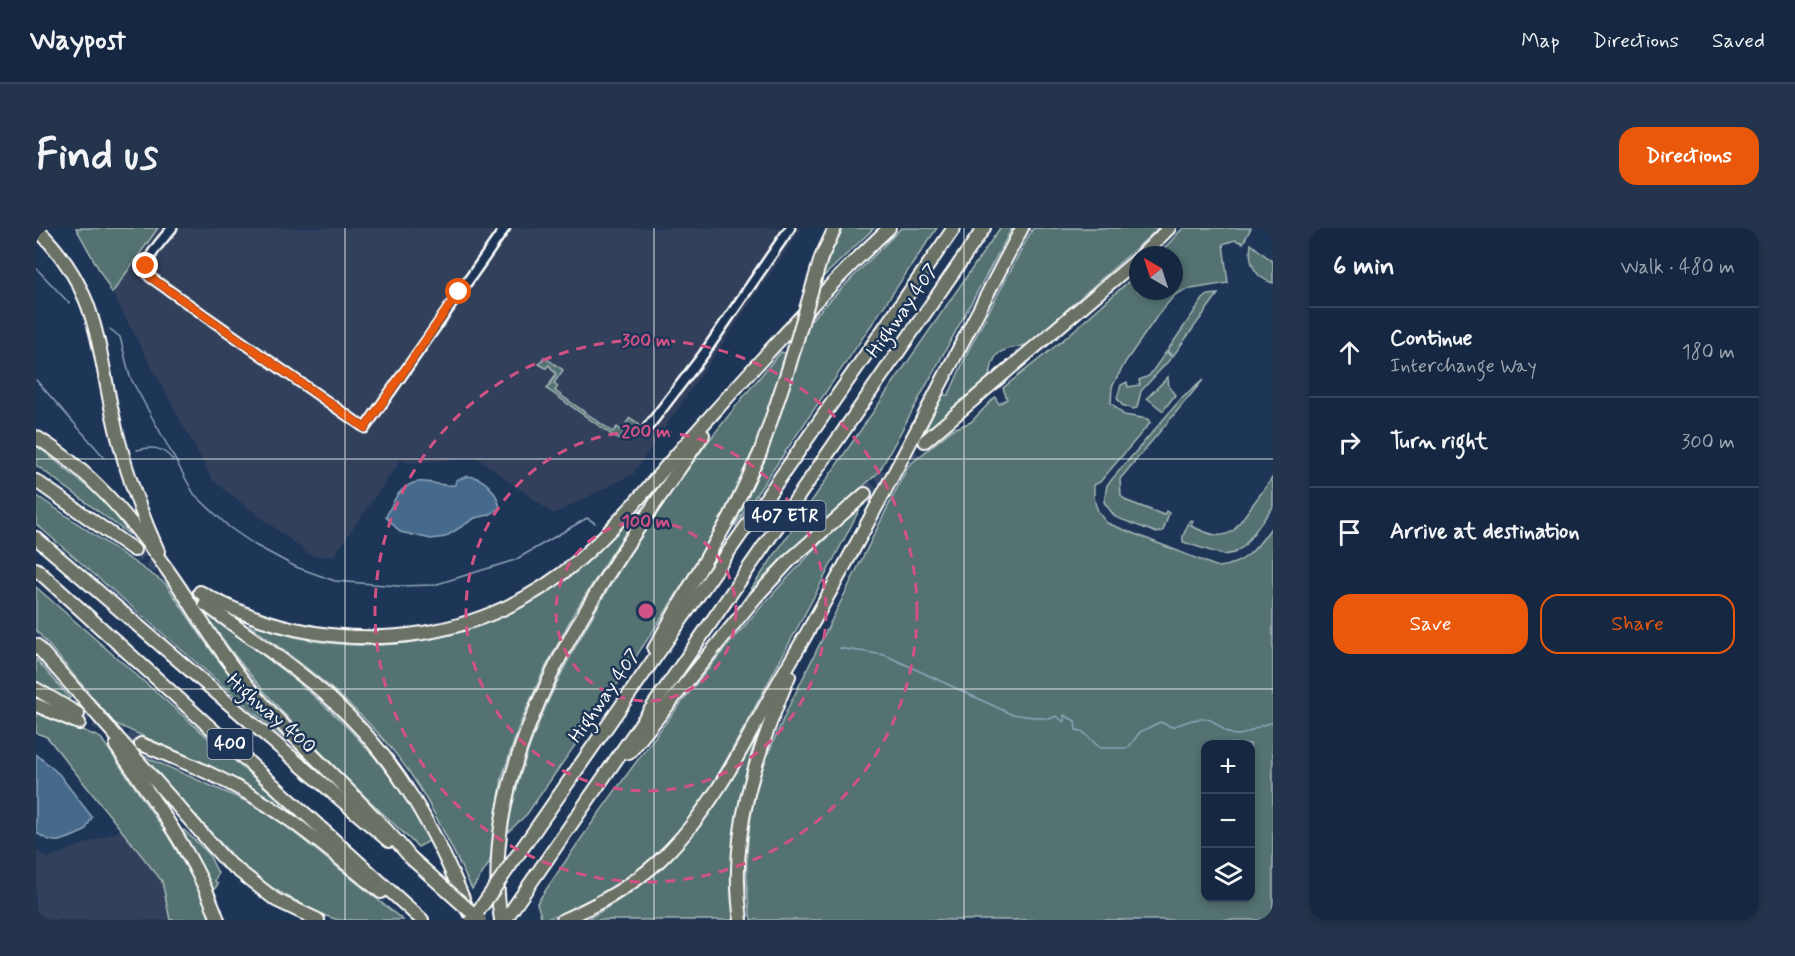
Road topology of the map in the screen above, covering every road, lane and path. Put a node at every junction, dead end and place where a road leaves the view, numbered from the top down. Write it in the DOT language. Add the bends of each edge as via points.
graph roads {
  1 [pos="36,228"];
  2 [pos="172,228"];
  3 [pos="505,228"];
  4 [pos="790,228"];
  5 [pos="835,228"];
  6 [pos="889,228"];
  7 [pos="954,228"];
  8 [pos="984,228"];
  9 [pos="1022,228"];
  10 [pos="1169,228"];
  11 [pos="1151,246"];
  12 [pos="1129,267"];
  13 [pos="726,402"];
  14 [pos="648,427"];
  15 [pos="36,437"];
  16 [pos="925,441"];
  17 [pos="36,481"];
  18 [pos="865,494"];
  19 [pos="36,538"];
  20 [pos="134,550"];
  21 [pos="166,568"];
  22 [pos="36,569"];
  23 [pos="813,623"];
  24 [pos="36,645"];
  25 [pos="36,689"];
  26 [pos="36,705"];
  27 [pos="87,705"];
  28 [pos="618,712"];
  29 [pos="141,744"];
  30 [pos="586,805"];
  31 [pos="411,858"];
  32 [pos="569,917"];
  33 [pos="219,920"];
  34 [pos="318,920"];
  35 [pos="420,920"];
  36 [pos="472,920"];
  37 [pos="480,920"];
  38 [pos="503,920"];
  39 [pos="741,920"];
  1 -- 21 [label="highway" via="60,253 93,315 127,472"];
  2 -- 3 [label="street" via="147,262 150,277 365,428"];
  4 -- 14 [label="street"];
  5 -- 28 [label="highway, bridge" via="821,258 760,453 730,517"];
  6 -- 13 [label="highway" via="795,323"];
  7 -- 28 [label="highway, Highway 407 / 407 ETR"];
  8 -- 30 [label="highway, Highway 407 / 407 ETR"];
  9 -- 23 [label="highway"];
  10 -- 11 [label="highway"];
  12 -- 16 [label="highway"];
  13 -- 36 [label="highway" via="580,558 524,598 485,616 432,633 396,638 339,638 269,623 203,598 314,685 378,748 436,838"];
  13 -- 38 [label="highway" via="631,538 539,702 522,743 501,822"];
  15 -- 21 [label="highway" via="110,497"];
  17 -- 20 [label="highway"];
  18 -- 30 [label="highway" via="791,559 755,598"];
  19 -- 31 [label="highway, Highway 400 / 400"];
  21 -- 31 [label="highway" via="254,693"];
  22 -- 35 [label="highway, 400"];
  23 -- 32 [label="highway" via="720,787 687,832 646,872"];
  23 -- 39 [label="highway" via="768,728 748,792 738,855"];
  24 -- 27 [label="highway"];
  25 -- 26 [label="highway" via="78,719"];
  27 -- 33 [label="highway" via="182,846"];
  27 -- 34 [label="highway" via="226,861 276,900"];
  28 -- 36 [label="highway, Highway 407 / 407 ETR, bridge"];
  29 -- 35 [label="highway" via="265,803"];
  30 -- 38 [label="highway, Highway 407 / 407 ETR"];
  31 -- 37 [label="highway, Highway 400 / 400, bridge"];
}
